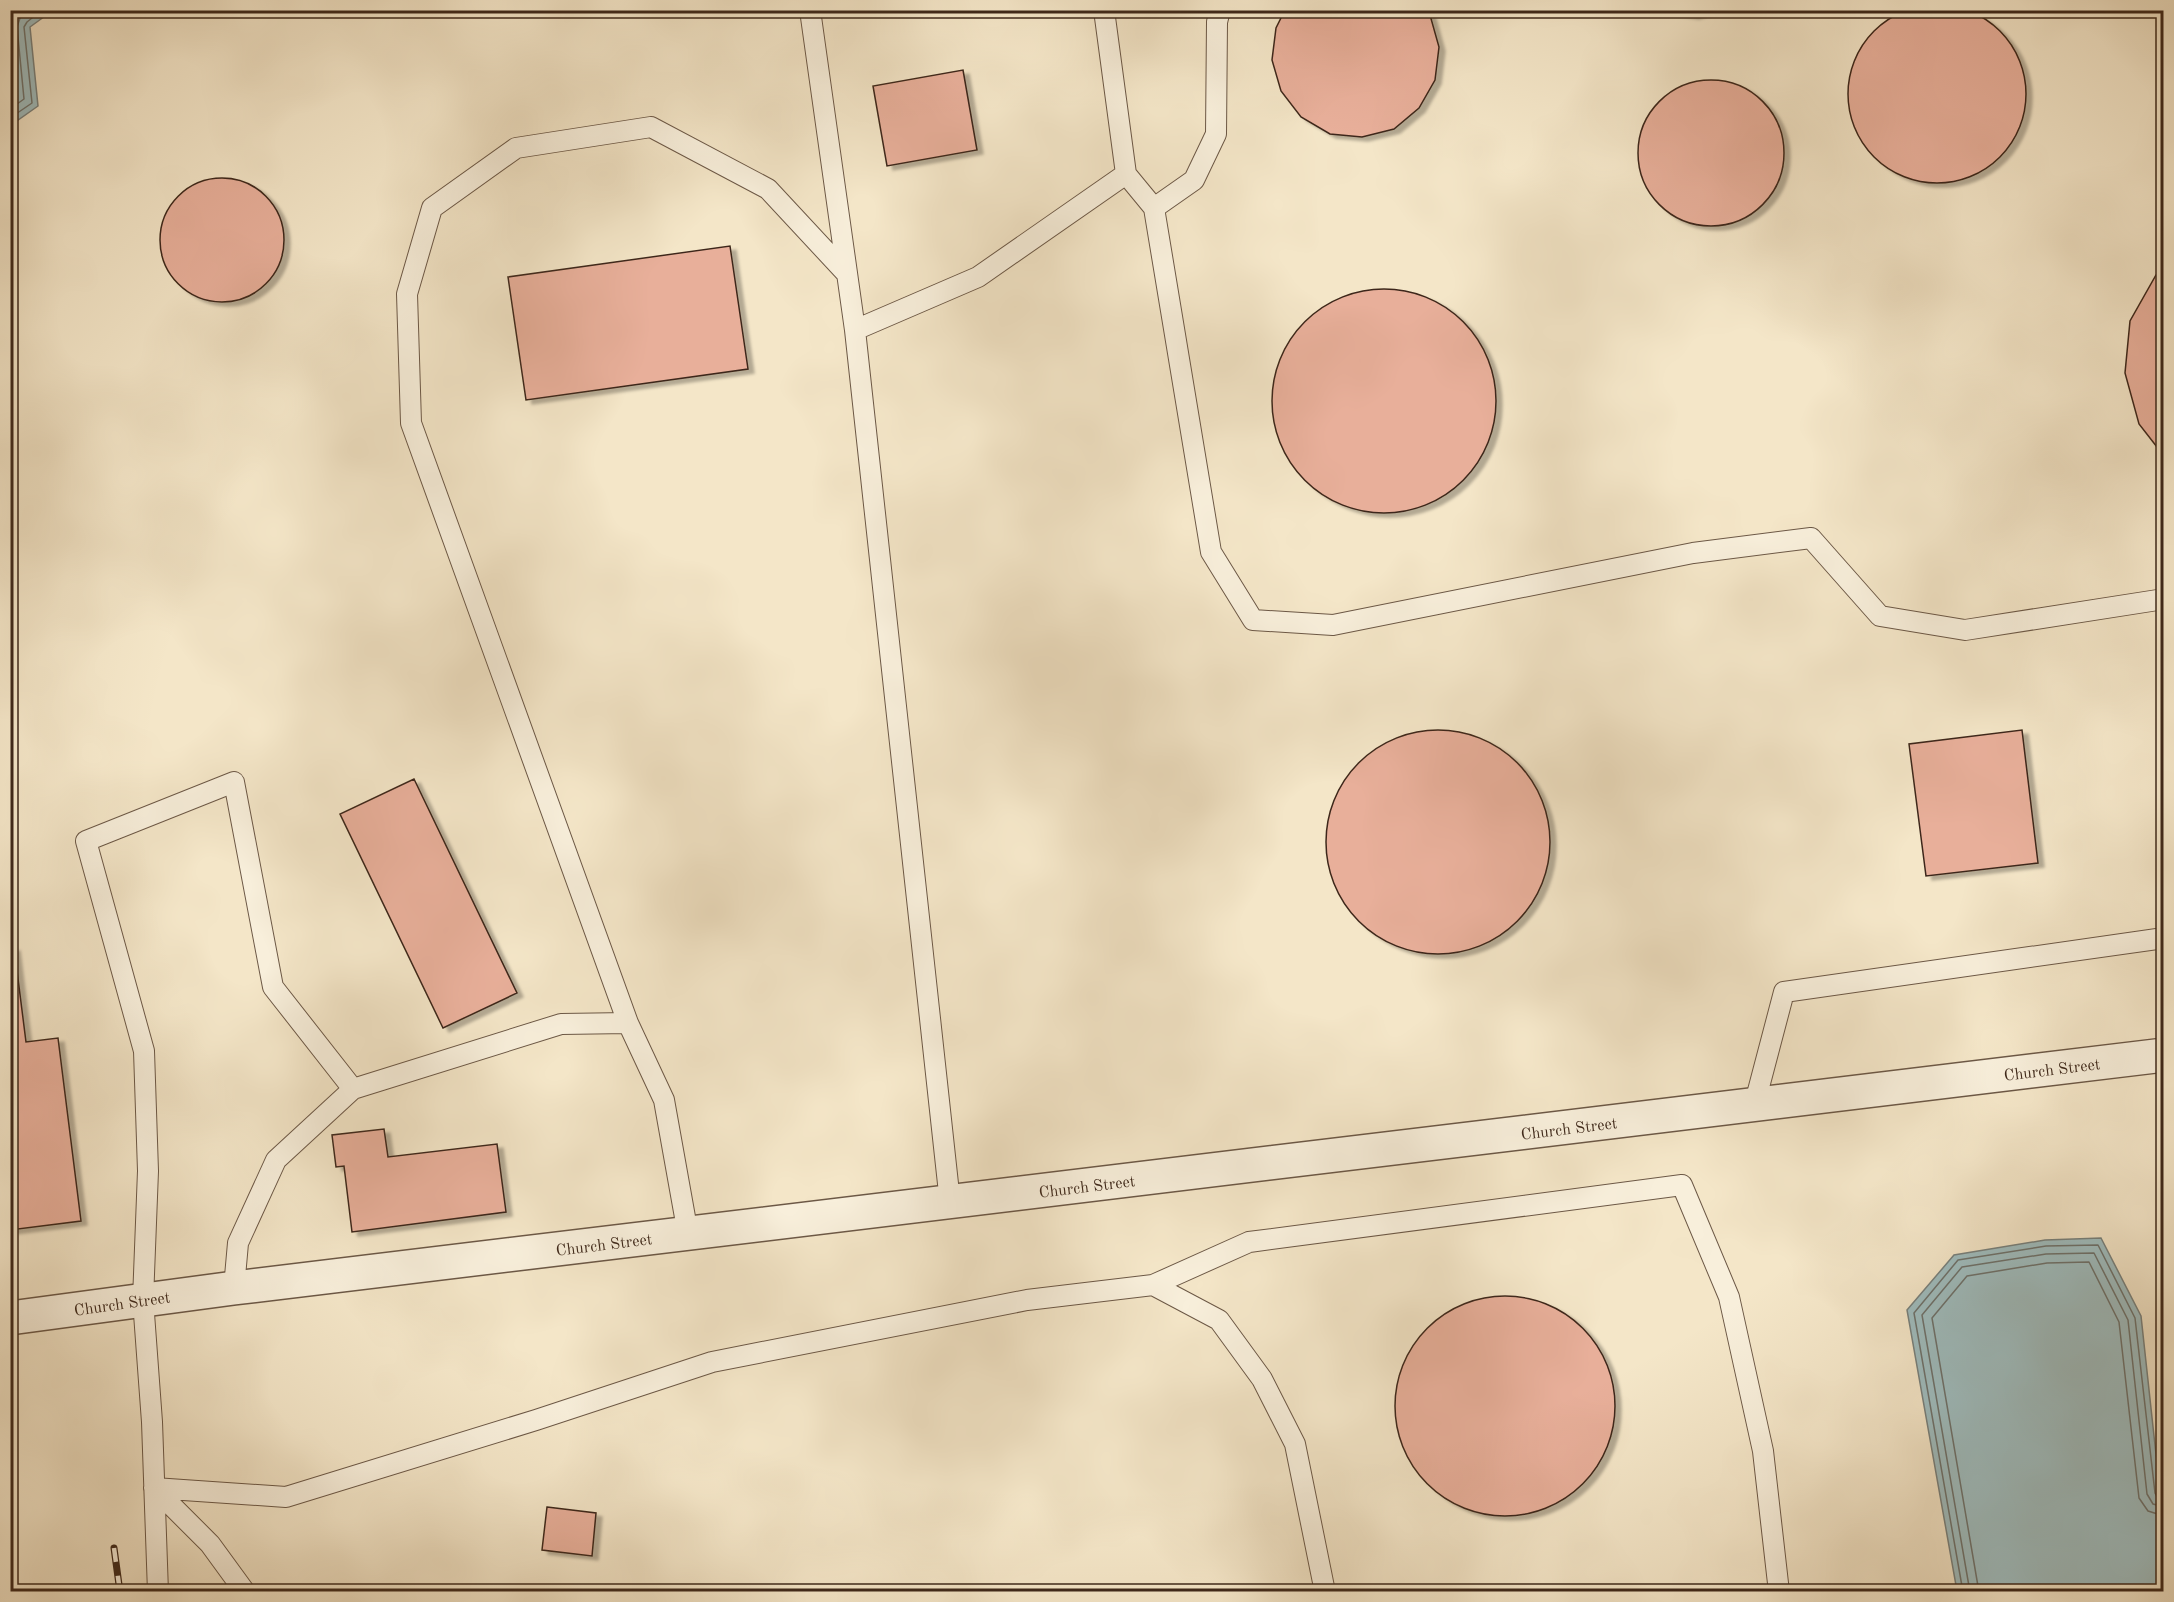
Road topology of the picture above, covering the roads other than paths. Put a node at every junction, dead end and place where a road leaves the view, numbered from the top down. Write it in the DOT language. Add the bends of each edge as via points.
graph roads {
  1 [pos="810,10"];
  2 [pos="1104,10"];
  3 [pos="1220,10"];
  4 [pos="1126,174"];
  5 [pos="1154,208"];
  6 [pos="847,274"];
  7 [pos="855,330"];
  8 [pos="2163,599"];
  9 [pos="2163,938"];
  10 [pos="628,1023"];
  11 [pos="2163,1055"];
  12 [pos="352,1089"];
  13 [pos="1754,1106"];
  14 [pos="950,1202"];
  15 [pos="688,1234"];
  16 [pos="1153,1285"];
  17 [pos="234,1288"];
  18 [pos="143,1300"];
  19 [pos="10,1318"];
  20 [pos="154,1488"];
  21 [pos="158,1592"];
  22 [pos="245,1592"];
  23 [pos="1325,1592"];
  24 [pos="1779,1592"];
  1 -- 6 [label="lane"];
  2 -- 4 [label="lane"];
  3 -- 5 [label="lane" via="1216,134 1194,180"];
  4 -- 5 [label="lane"];
  4 -- 7 [label="lane" via="978,278"];
  5 -- 8 [label="lane" via="1211,552 1253,621 1333,625 1693,553 1811,538 1880,616 1965,630"];
  6 -- 7 [label="lane"];
  6 -- 10 [label="lane" via="768,189 651,127 516,148 432,208 407,294 411,423"];
  7 -- 14 [label="lane"];
  9 -- 13 [label="lane" via="1784,992"];
  10 -- 12 [label="lane" via="561,1024"];
  10 -- 15 [label="lane" via="664,1101"];
  11 -- 13 [label="street, Church Street"];
  12 -- 17 [label="lane" via="276,1160 238,1243"];
  12 -- 18 [label="lane" via="273,987 234,782 86,841 144,1051 148,1171"];
  13 -- 14 [label="street, Church Street"];
  14 -- 15 [label="street, Church Street"];
  15 -- 17 [label="street, Church Street"];
  16 -- 20 [label="lane" via="1027,1300 712,1362 286,1497"];
  16 -- 23 [label="lane" via="1219,1320 1262,1379 1295,1444"];
  16 -- 24 [label="lane" via="1249,1242 1682,1185 1729,1297 1763,1451"];
  17 -- 18 [label="street, Church Street"];
  18 -- 19 [label="street, Church Street"];
  18 -- 20 [label="lane"];
  20 -- 21 [label="lane"];
  20 -- 22 [label="lane" via="210,1544"];
}
